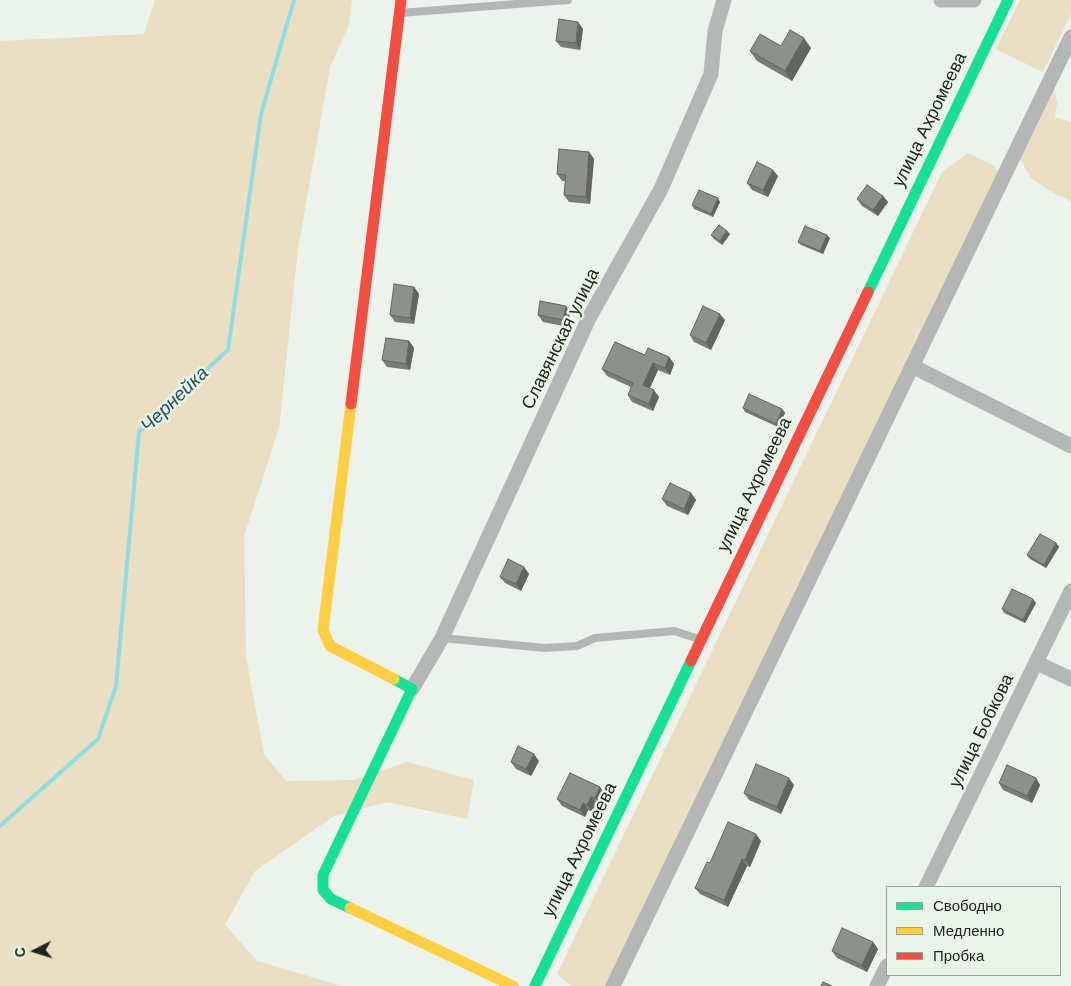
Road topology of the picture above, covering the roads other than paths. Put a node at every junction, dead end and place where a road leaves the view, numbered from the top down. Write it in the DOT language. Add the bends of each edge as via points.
graph roads {
  1 [pos="401,0"];
  2 [pos="568,0"];
  3 [pos="724,0"];
  4 [pos="941,0"];
  5 [pos="974,0"];
  6 [pos="1008,0"];
  7 [pos="399,13"];
  8 [pos="1069,48"];
  9 [pos="912,366"];
  10 [pos="1071,446"];
  11 [pos="1071,591"];
  12 [pos="442,638"];
  13 [pos="701,640"];
  14 [pos="1037,663"];
  15 [pos="1071,680"];
  16 [pos="412,689"];
  17 [pos="926,886"];
  18 [pos="886,968"];
  19 [pos="513,986"];
  20 [pos="535,986"];
  21 [pos="613,986"];
  22 [pos="878,986"];
  1 -- 7 [label="street"];
  2 -- 7 [label="lane"];
  3 -- 12 [label="street, Славянская улица" via="715,31 711,74 661,189 589,318"];
  4 -- 5 [label="street"];
  6 -- 13 [label="street, улица Ахромеева"];
  7 -- 16 [label="street" via="323,630 330,646"];
  8 -- 9 [label="street"];
  9 -- 10 [label="street"];
  9 -- 21 [label="street"];
  11 -- 14 [label="street, улица Бобкова"];
  12 -- 13 [label="lane" via="545,648 577,646 595,638 674,631"];
  12 -- 16 [label="street, Славянская улица"];
  13 -- 20 [label="street, улица Ахромеева"];
  14 -- 15 [label="street"];
  14 -- 17 [label="street, улица Бобкова"];
  16 -- 19 [label="street" via="323,875 323,890 331,899"];
  18 -- 22 [label="street"];
}
